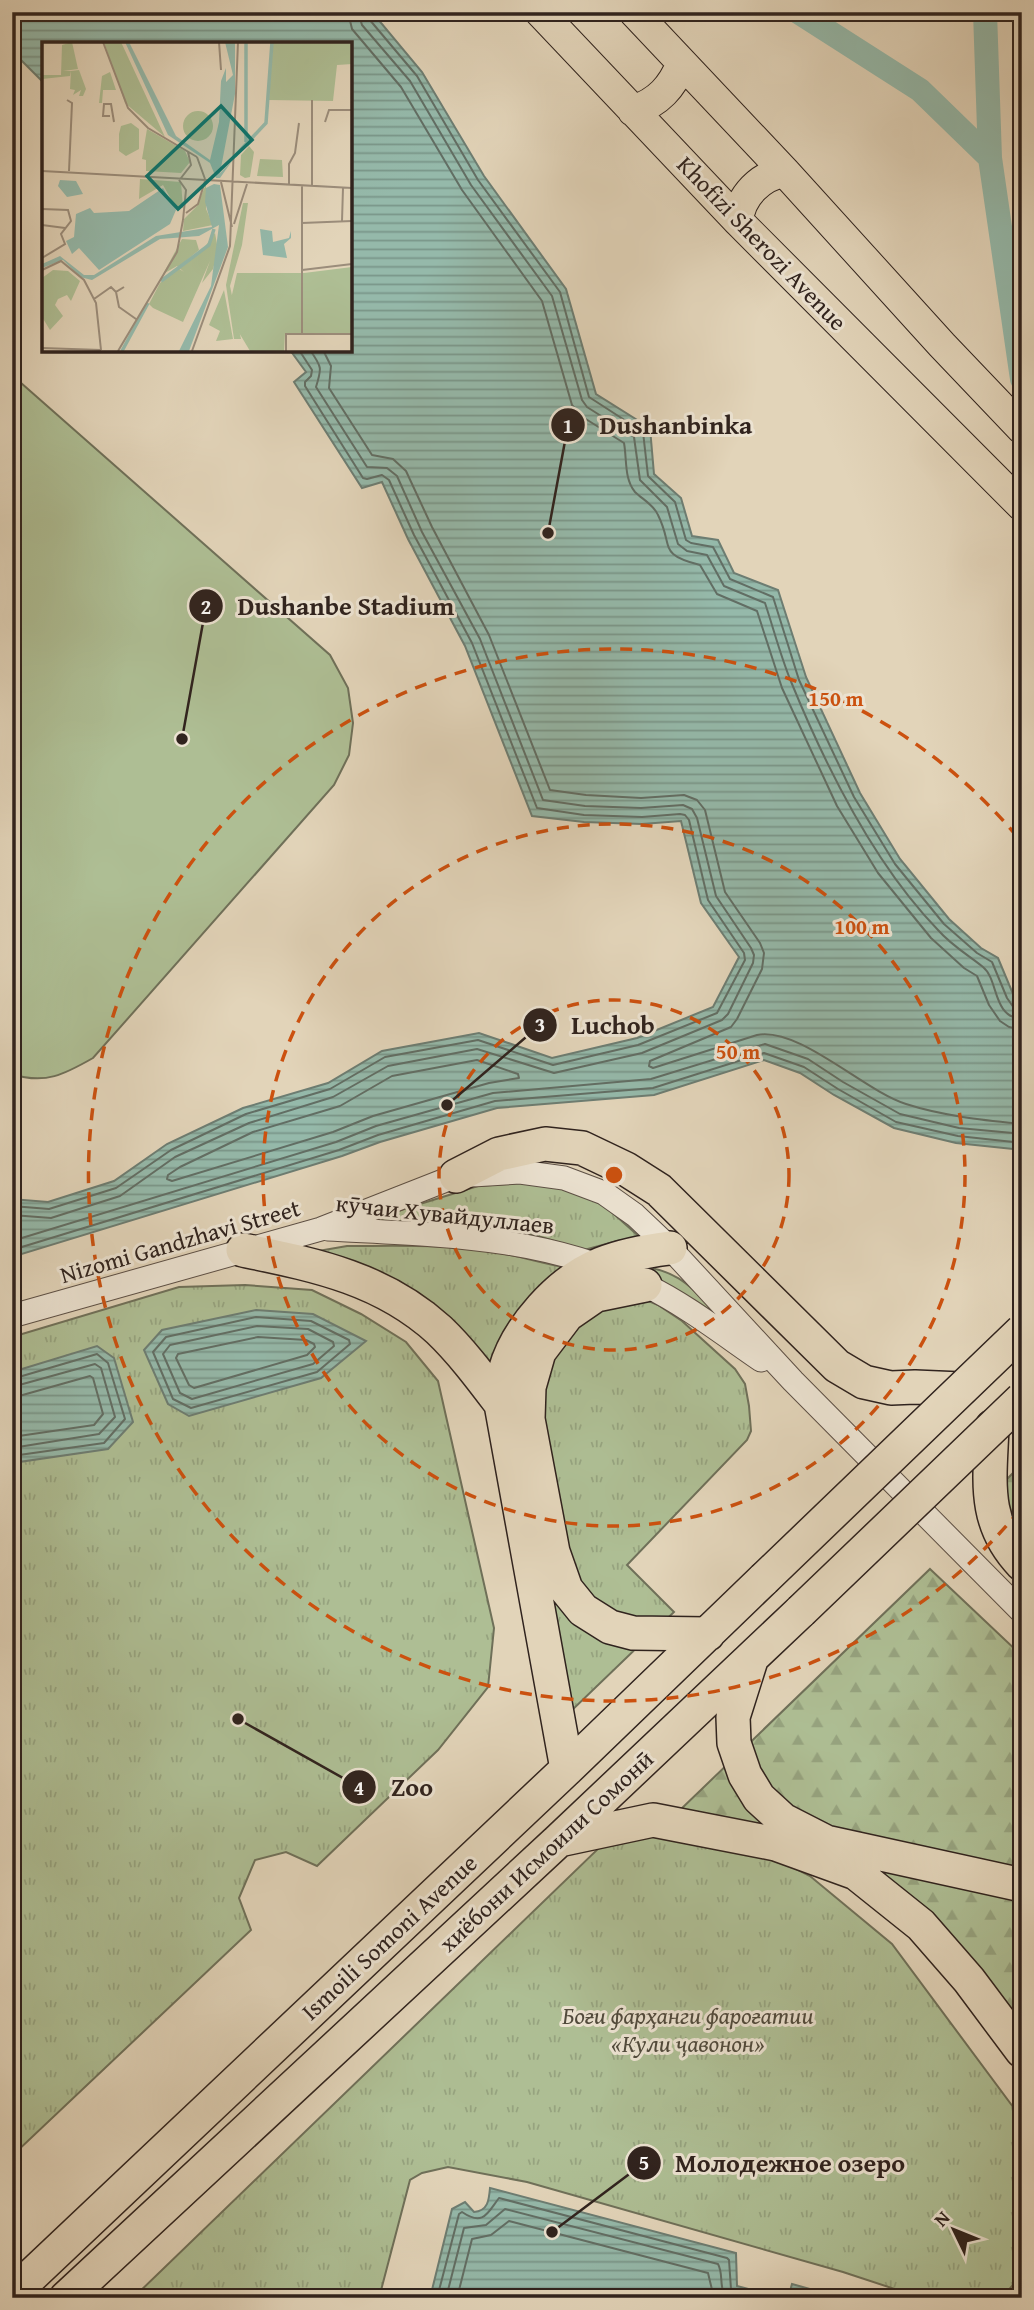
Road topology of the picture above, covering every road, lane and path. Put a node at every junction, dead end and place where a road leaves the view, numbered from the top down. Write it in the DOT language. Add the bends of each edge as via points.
graph roads {
  1 [pos="540,12"];
  2 [pos="634,12"];
  3 [pos="682,62"];
  4 [pos="633,111"];
  5 [pos="785,172"];
  6 [pos="738,220"];
  7 [pos="1022,429"];
  8 [pos="1022,506"];
  9 [pos="456,1176"];
  10 [pos="321,1228"];
  11 [pos="670,1248"];
  12 [pos="243,1250"];
  13 [pos="598,1265"];
  14 [pos="645,1285"];
  15 [pos="12,1316"];
  16 [pos="1022,1331"];
  17 [pos="793,1381"];
  18 [pos="961,1389"];
  19 [pos="1022,1399"];
  20 [pos="501,1404"];
  21 [pos="992,1427"];
  22 [pos="1022,1564"];
  23 [pos="1022,1612"];
  24 [pos="708,1634"];
  25 [pos="752,1657"];
  26 [pos="567,1769"];
  27 [pos="559,1840"];
  28 [pos="1022,1885"];
  29 [pos="1022,2051"];
  30 [pos="12,2294"];
  31 [pos="66,2298"];
  1 -- 4 [label="main road, Khofizi Sherozi Avenue"];
  2 -- 3 [label="main road"];
  3 -- 4 [label="main road" via="666,91"];
  3 -- 5 [label="main road"];
  4 -- 6 [label="main road, Khofizi Sherozi Avenue"];
  5 -- 6 [label="main road" via="773,173 757,184 742,202"];
  5 -- 7 [label="main road"];
  6 -- 8 [label="main road, Khofizi Sherozi Avenue"];
  9 -- 10 [label="street, кӯчаи Хувайдуллаев"];
  9 -- 11 [label="street, кӯчаи Хувайдуллаев" via="520,1172 564,1178 604,1193"];
  9 -- 18 [label="highway" via="499,1154 545,1144 582,1148 659,1190 837,1366 864,1382 891,1388"];
  10 -- 12 [label="street, Nizomi Gandzhavi Street"];
  10 -- 13 [label="street, кӯчаи Хувайдуллаев" via="515,1243"];
  11 -- 13 [label="highway"];
  11 -- 17 [label="street, кӯчаи Хувайдуллаев"];
  12 -- 15 [label="street, Nizomi Gandzhavi Street"];
  12 -- 20 [label="highway" via="356,1278 406,1304 440,1331"];
  13 -- 14 [label="street, кӯчаи Хувайдуллаев"];
  13 -- 20 [label="highway" via="540,1308 505,1371"];
  14 -- 17 [label="street, кӯчаи Хувайдуллаев"];
  14 -- 24 [label="highway" via="596,1295 567,1315 538,1352 529,1387 528,1419 553,1552 566,1588 583,1610 610,1627 633,1633"];
  16 -- 18 [label="highway, bridge"];
  17 -- 23 [label="street, кӯчаи Хувайдуллаев"];
  18 -- 24 [label="highway, Ismoili Somoni Avenue, bridge"];
  19 -- 21 [label="highway, хиёбони Исмоили Сомонӣ, bridge"];
  20 -- 26 [label="highway"];
  21 -- 22 [label="highway" via="989,1491 993,1518"];
  21 -- 25 [label="highway, хиёбони Исмоили Сомонӣ, bridge"];
  24 -- 26 [label="highway, Ismoili Somoni Avenue"];
  25 -- 27 [label="highway, хиёбони Исмоили Сомонӣ"];
  25 -- 28 [label="highway" via="733,1717 734,1744 759,1798 783,1820 826,1842"];
  26 -- 30 [label="highway, Ismoili Somoni Avenue"];
  27 -- 29 [label="highway" via="653,1820 776,1844 856,1873 921,1925"];
  27 -- 31 [label="highway, хиёбони Исмоили Сомонӣ"];
}
